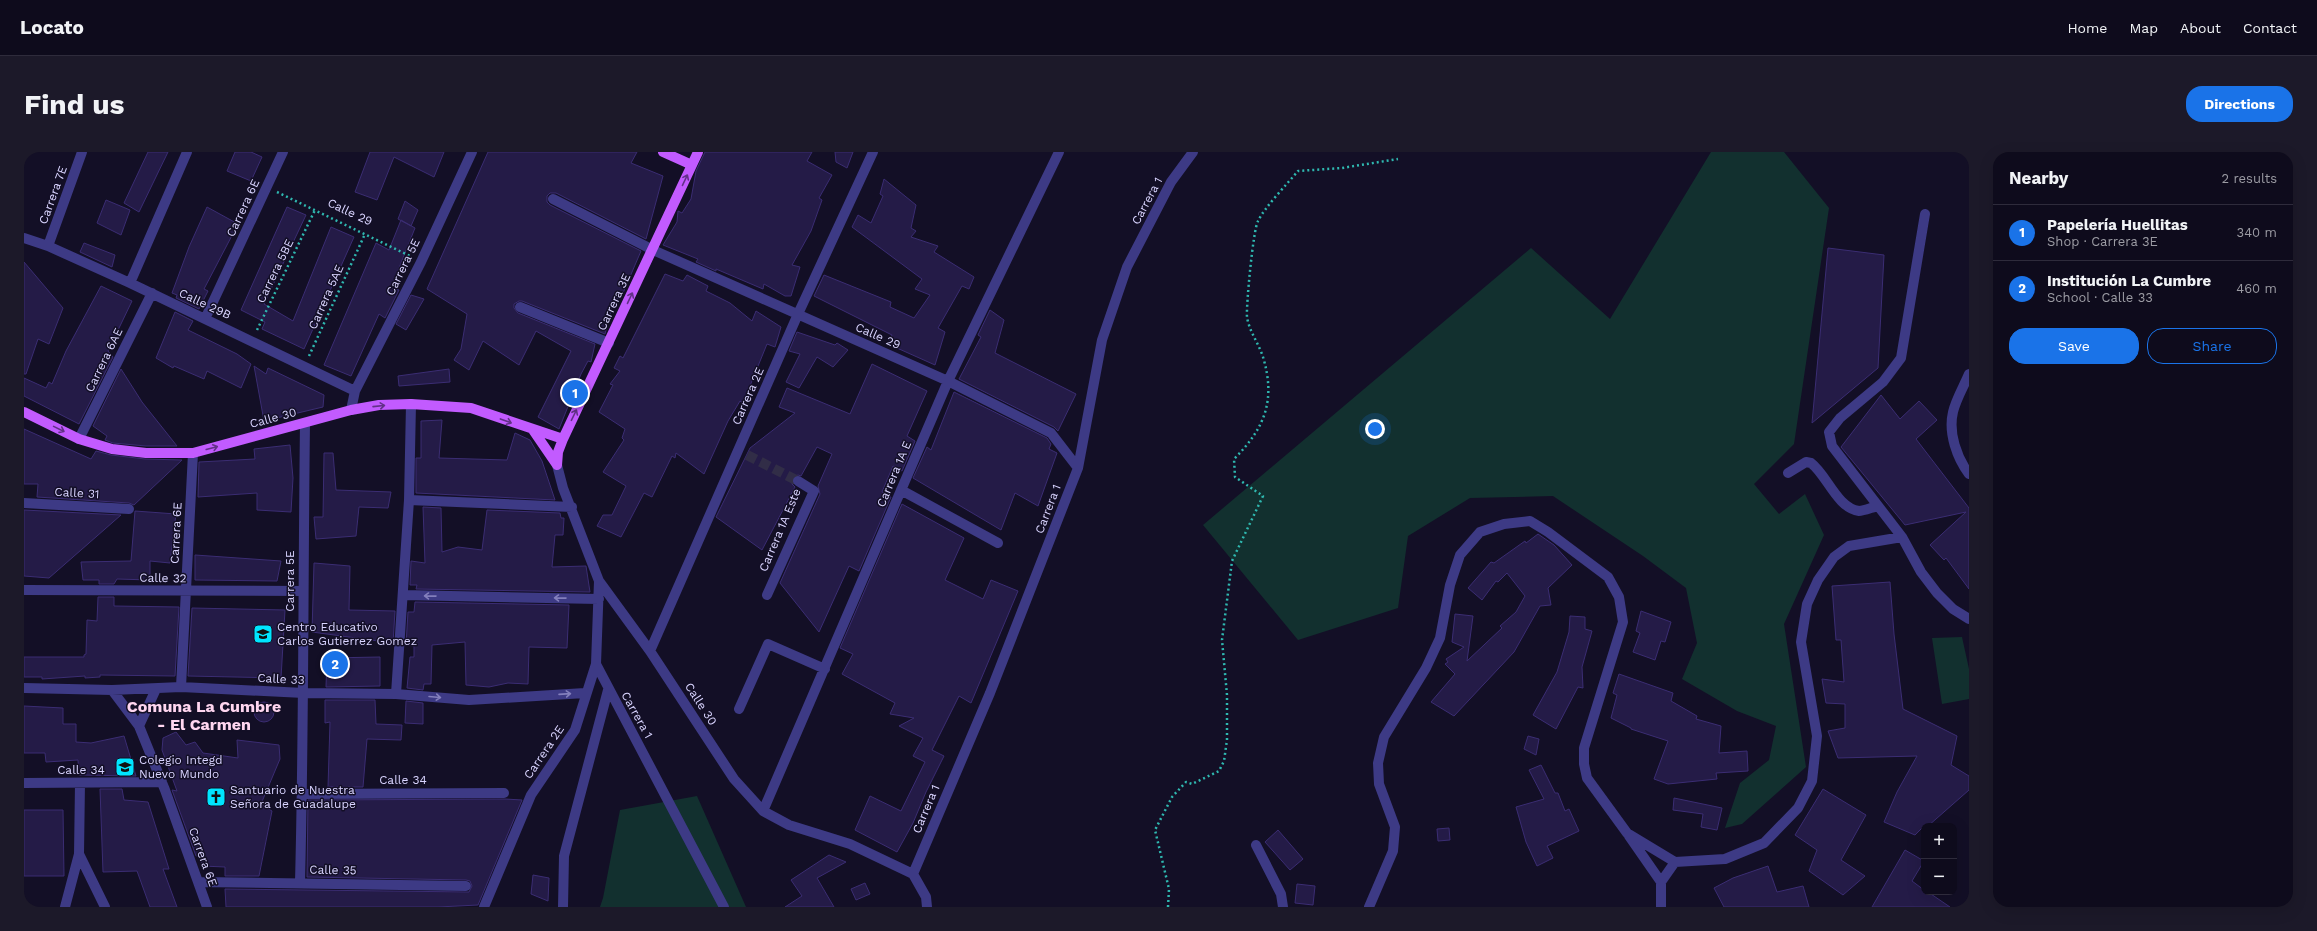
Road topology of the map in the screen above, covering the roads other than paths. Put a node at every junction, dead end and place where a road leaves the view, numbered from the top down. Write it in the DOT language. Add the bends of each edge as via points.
graph roads {
  1 [pos="82,152"];
  2 [pos="187,152"];
  3 [pos="283,152"];
  4 [pos="472,152"];
  5 [pos="663,152"];
  6 [pos="698,152"];
  7 [pos="873,152"];
  8 [pos="1059,152"];
  9 [pos="1193,152"];
  10 [pos="692,165"];
  11 [pos="553,199"];
  12 [pos="1925,214"];
  13 [pos="24,238"];
  14 [pos="48,246"];
  15 [pos="653,250"];
  16 [pos="130,283"];
  17 [pos="152,293"];
  18 [pos="520,306"];
  19 [pos="798,314"];
  20 [pos="205,319"];
  21 [pos="609,343"];
  22 [pos="1969,374"];
  23 [pos="948,381"];
  24 [pos="355,391"];
  25 [pos="412,404"];
  26 [pos="351,410"];
  27 [pos="24,412"];
  28 [pos="305,423"];
  29 [pos="533,430"];
  30 [pos="79,439"];
  31 [pos="563,439"];
  32 [pos="193,453"];
  33 [pos="557,464"];
  34 [pos="1078,468"];
  35 [pos="1788,473"];
  36 [pos="1969,474"];
  37 [pos="798,481"];
  38 [pos="901,490"];
  39 [pos="409,500"];
  40 [pos="24,503"];
  41 [pos="1878,506"];
  42 [pos="572,507"];
  43 [pos="129,509"];
  44 [pos="1902,537"];
  45 [pos="998,542"];
  46 [pos="599,582"];
  47 [pos="24,590"];
  48 [pos="303,591"];
  49 [pos="185,592"];
  50 [pos="403,595"];
  51 [pos="767,595"];
  52 [pos="599,599"];
  53 [pos="1969,619"];
  54 [pos="650,651"];
  55 [pos="596,664"];
  56 [pos="824,669"];
  57 [pos="181,687"];
  58 [pos="608,687"];
  59 [pos="24,688"];
  60 [pos="156,688"];
  61 [pos="112,690"];
  62 [pos="586,690"];
  63 [pos="304,693"];
  64 [pos="396,694"];
  65 [pos="739,709"];
  66 [pos="139,726"];
  67 [pos="162,782"];
  68 [pos="24,783"];
  69 [pos="80,783"];
  70 [pos="504,793"];
  71 [pos="302,794"];
  72 [pos="763,811"];
  73 [pos="1627,833"];
  74 [pos="1256,845"];
  75 [pos="79,854"];
  76 [pos="1675,862"];
  77 [pos="912,874"];
  78 [pos="199,882"];
  79 [pos="300,882"];
  80 [pos="1661,882"];
  81 [pos="466,886"];
  82 [pos="65,907"];
  83 [pos="105,907"];
  84 [pos="207,907"];
  85 [pos="484,907"];
  86 [pos="563,907"];
  87 [pos="724,907"];
  88 [pos="927,907"];
  89 [pos="1283,907"];
  90 [pos="1369,907"];
  91 [pos="1661,907"];
  1 -- 14 [label="street, Carrera 7E"];
  2 -- 16 [label="street"];
  3 -- 20 [label="street, Carrera 6E"];
  4 -- 24 [label="street, Carrera 5E" via="421,262"];
  5 -- 10 [label="main road"];
  6 -- 10 [label="main road, Carrera 3E"];
  7 -- 19 [label="street, Carrera 2E"];
  8 -- 23 [label="street, Carrera 1A E"];
  9 -- 34 [label="street, Carrera 1" via="1172,182 1127,267 1102,340"];
  15 -- 10 [label="main road, Carrera 3E, one-way"];
  11 -- 15 [label="street, Calle 29"];
  12 -- 41 [label="street" via="1901,358 1883,382 1840,418 1829,432 1832,446"];
  13 -- 14 [label="street, Calle 29B"];
  14 -- 16 [label="street, Calle 29B"];
  15 -- 19 [label="street, Calle 29"];
  21 -- 15 [label="main road, Carrera 3E, one-way"];
  16 -- 17 [label="street, Calle 29B"];
  17 -- 20 [label="street, Calle 29B"];
  17 -- 30 [label="street, Carrera 6AE"];
  18 -- 21 [label="street"];
  19 -- 23 [label="street, Calle 29"];
  19 -- 54 [label="street, Carrera 2E" via="742,453"];
  20 -- 24 [label="street, Calle 29B"];
  31 -- 21 [label="main road, Carrera 3E, one-way"];
  22 -- 36 [label="street" via="1952,412 1953,440 1962,464"];
  23 -- 34 [label="street, Calle 29" via="1051,433"];
  23 -- 38 [label="street, Carrera 1A E"];
  24 -- 26 [label="street"];
  26 -- 25 [label="main road, Calle 30, one-way" via="379,405"];
  25 -- 29 [label="main road, Calle 30, one-way" via="471,408"];
  25 -- 39 [label="street"];
  26 -- 28 [label="main road, Calle 30"];
  27 -- 30 [label="main road, Calle 30, one-way"];
  32 -- 28 [label="main road, Calle 30, one-way"];
  28 -- 48 [label="street, Carrera 5E"];
  29 -- 31 [label="main road, Calle 30"];
  29 -- 33 [label="main road, Calle 30"];
  30 -- 32 [label="main road, Calle 30" via="112,449 146,453"];
  31 -- 33 [label="main road, Carrera 3E"];
  32 -- 49 [label="street, Carrera 6E"];
  33 -- 42 [label="street, Calle 30" via="563,488"];
  34 -- 77 [label="street, Carrera 1" via="990,693"];
  35 -- 41 [label="street" via="1806,462 1811,463 1841,500 1860,511"];
  37 -- 51 [label="street, Carrera 1A Este" via="814,491"];
  38 -- 45 [label="street"];
  38 -- 56 [label="street, Carrera 1A E"];
  39 -- 42 [label="street"];
  39 -- 50 [label="street"];
  40 -- 43 [label="street, Calle 31"];
  41 -- 44 [label="street"];
  42 -- 46 [label="street, Calle 30"];
  44 -- 53 [label="street" via="1921,572 1937,593 1953,609"];
  44 -- 76 [label="street" via="1849,546 1834,557 1818,580 1807,604 1801,642 1817,736 1812,780 1798,808 1764,843 1725,859"];
  46 -- 52 [label="street, Carrera 2E"];
  46 -- 54 [label="street, Calle 30"];
  47 -- 49 [label="street, Calle 32"];
  48 -- 49 [label="street, Calle 32"];
  48 -- 63 [label="street, Carrera 5E"];
  49 -- 57 [label="street, Carrera 6E"];
  52 -- 50 [label="street, one-way"];
  50 -- 64 [label="street"];
  52 -- 55 [label="street, Carrera 2E"];
  54 -- 72 [label="street, Calle 30" via="734,779"];
  55 -- 58 [label="street, Carrera 1"];
  55 -- 62 [label="street, Carrera 2E"];
  56 -- 65 [label="street" via="768,644"];
  56 -- 72 [label="street, Carrera 1A E"];
  57 -- 60 [label="street, Calle 33"];
  57 -- 63 [label="street, Calle 33"];
  58 -- 62 [label="street, Calle 33" via="600,681 593,682"];
  58 -- 86 [label="street" via="564,856"];
  58 -- 87 [label="street, Carrera 1"];
  59 -- 61 [label="street, Calle 33"];
  60 -- 61 [label="street, Calle 33"];
  60 -- 66 [label="street"];
  61 -- 66 [label="street, Carrera 6E"];
  64 -- 62 [label="street, Calle 33, one-way" via="469,700"];
  62 -- 85 [label="street, Carrera 2E" via="575,730 531,795"];
  63 -- 64 [label="street, Calle 33"];
  63 -- 71 [label="street, Carrera 5E"];
  66 -- 67 [label="street, Carrera 6E"];
  67 -- 69 [label="street, Calle 34"];
  67 -- 78 [label="street, Carrera 6E"];
  68 -- 69 [label="street, Calle 34"];
  69 -- 75 [label="street"];
  70 -- 71 [label="street, Calle 34"];
  71 -- 79 [label="street, Carrera 5E"];
  72 -- 77 [label="street, Calle 30" via="789,825 850,844"];
  73 -- 76 [label="street"];
  73 -- 80 [label="street"];
  73 -- 90 [label="street" via="1587,778 1584,764 1584,748 1623,622 1619,597 1608,577 1548,532 1530,521 1504,524 1480,532 1460,556 1450,585 1440,638 1426,668 1384,737 1378,763 1379,784 1396,827 1393,851"];
  74 -- 89 [label="street" via="1281,894"];
  75 -- 82 [label="street"];
  75 -- 83 [label="street"];
  76 -- 80 [label="street"];
  77 -- 88 [label="street" via="926,897"];
  78 -- 79 [label="street, Calle 35"];
  78 -- 84 [label="street, Carrera 6E"];
  79 -- 81 [label="street, Calle 35"];
  80 -- 91 [label="street"];
}
